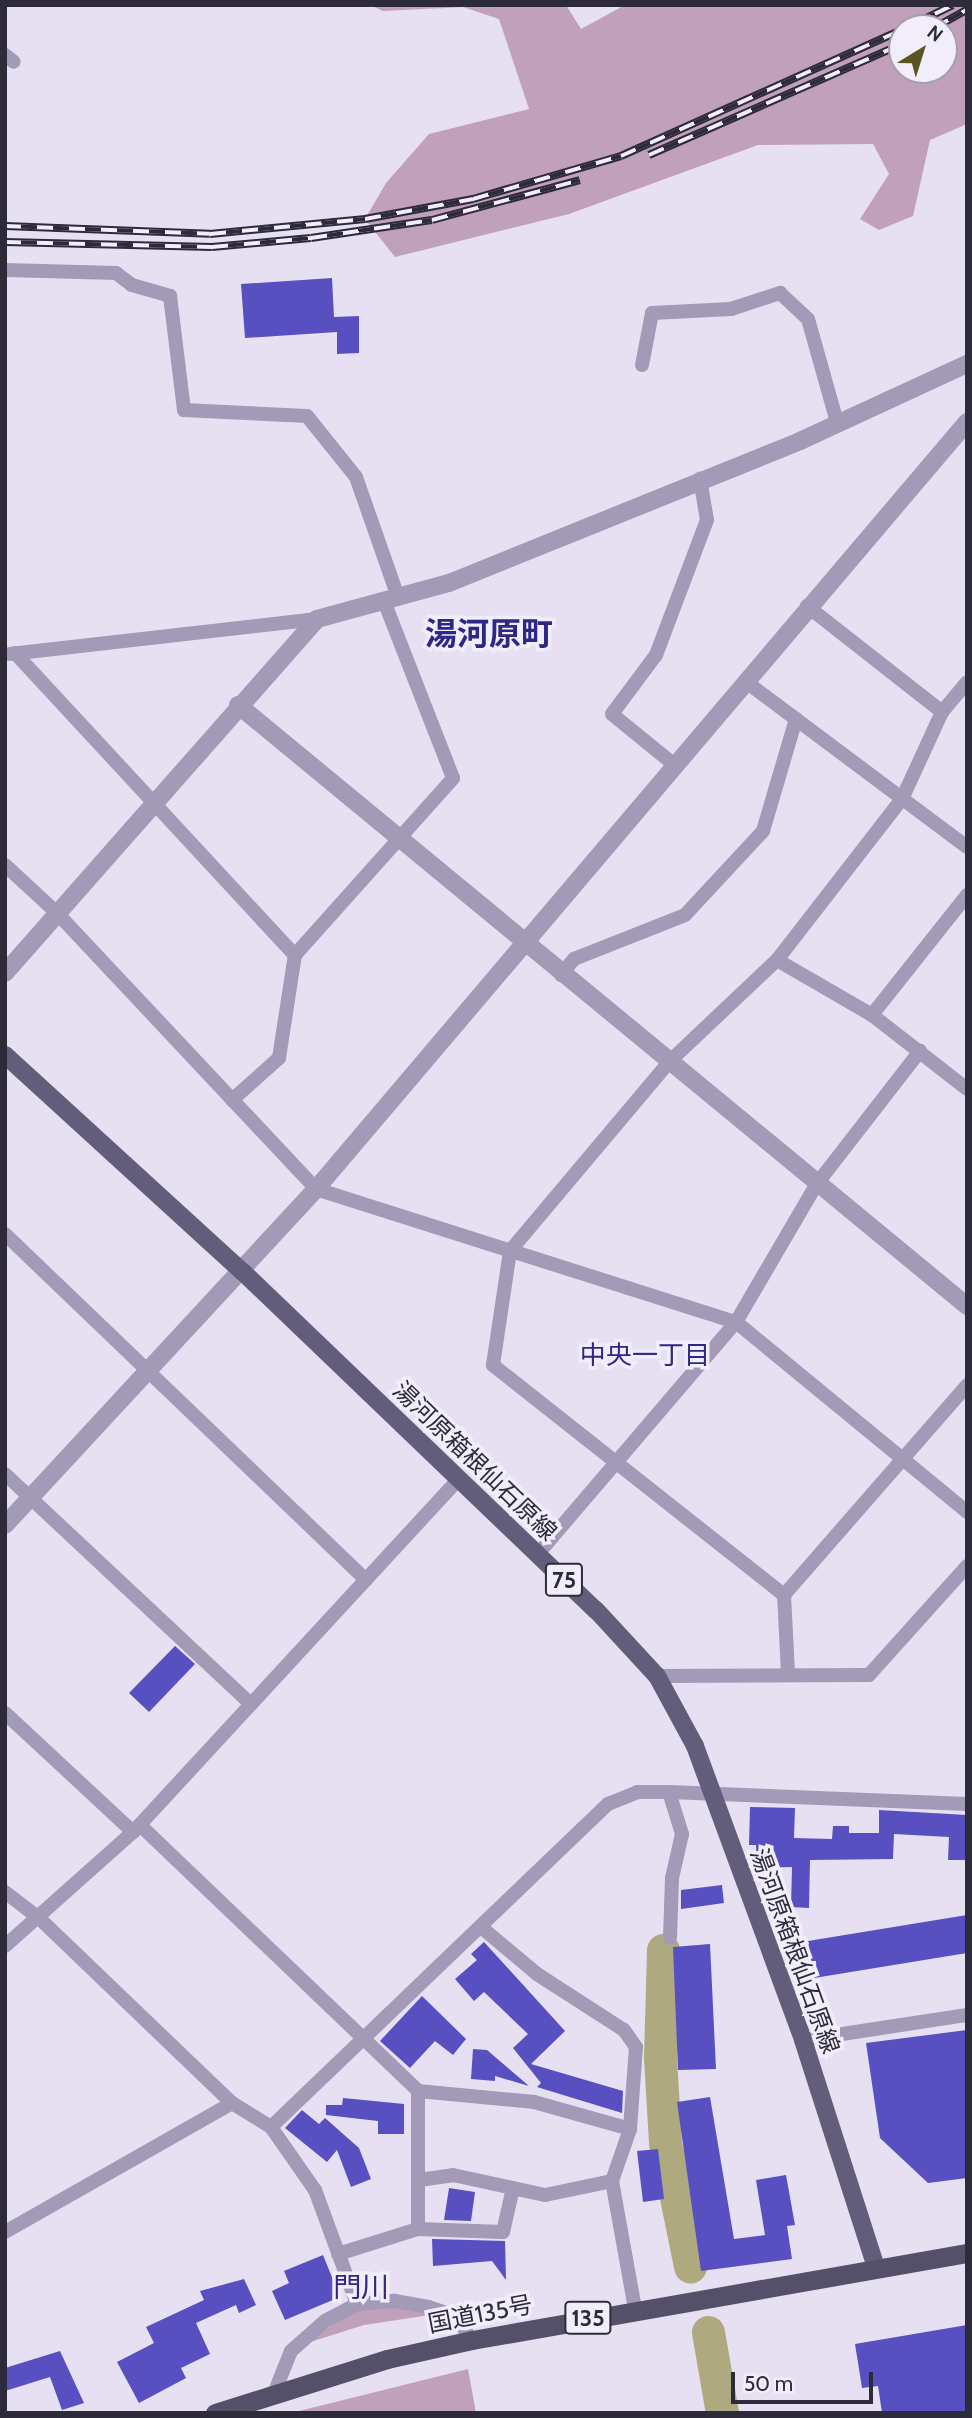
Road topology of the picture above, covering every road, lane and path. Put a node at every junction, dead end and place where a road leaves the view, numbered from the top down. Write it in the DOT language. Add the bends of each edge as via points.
graph roads {
  1 [pos="5,270"];
  2 [pos="967,364"];
  3 [pos="642,365"];
  4 [pos="837,422"];
  5 [pos="967,422"];
  6 [pos="700,478"];
  7 [pos="391,599"];
  8 [pos="807,606"];
  9 [pos="317,619"];
  10 [pos="10,654"];
  11 [pos="745,681"];
  12 [pos="967,682"];
  13 [pos="238,705"];
  14 [pos="943,712"];
  15 [pos="796,719"];
  16 [pos="672,763"];
  17 [pos="156,799"];
  18 [pos="902,799"];
  19 [pos="398,839"];
  20 [pos="967,847"];
  21 [pos="5,865"];
  22 [pos="967,895"];
  23 [pos="57,913"];
  24 [pos="521,942"];
  25 [pos="295,955"];
  26 [pos="777,960"];
  27 [pos="5,973"];
  28 [pos="561,975"];
  29 [pos="872,1015"];
  30 [pos="920,1051"];
  31 [pos="5,1055"];
  32 [pos="669,1062"];
  33 [pos="967,1089"];
  34 [pos="232,1100"];
  35 [pos="817,1185"];
  36 [pos="316,1189"];
  37 [pos="5,1234"];
  38 [pos="510,1251"];
  39 [pos="243,1272"];
  40 [pos="967,1306"];
  41 [pos="736,1322"];
  42 [pos="150,1373"];
  43 [pos="967,1385"];
  44 [pos="903,1459"];
  45 [pos="618,1461"];
  46 [pos="5,1474"];
  47 [pos="459,1479"];
  48 [pos="31,1498"];
  49 [pos="967,1511"];
  50 [pos="5,1525"];
  51 [pos="537,1555"];
  52 [pos="967,1566"];
  53 [pos="366,1580"];
  54 [pos="784,1595"];
  55 [pos="788,1673"];
  56 [pos="657,1676"];
  57 [pos="251,1704"];
  58 [pos="5,1713"];
  59 [pos="669,1792"];
  60 [pos="713,1796"];
  61 [pos="967,1804"];
  62 [pos="136,1829"];
  63 [pos="5,1892"];
  64 [pos="40,1919"];
  65 [pos="481,1927"];
  66 [pos="670,1938"];
  67 [pos="5,1946"];
  68 [pos="967,2015"];
  69 [pos="361,2038"];
  70 [pos="803,2040"];
  71 [pos="418,2091"];
  72 [pos="232,2103"];
  73 [pos="271,2127"];
  74 [pos="631,2129"];
  75 [pos="419,2180"];
  76 [pos="612,2181"];
  77 [pos="513,2188"];
  78 [pos="418,2229"];
  79 [pos="5,2232"];
  80 [pos="967,2253"];
  81 [pos="338,2254"];
  82 [pos="876,2268"];
  83 [pos="357,2304"];
  84 [pos="635,2309"];
  85 [pos="472,2340"];
  86 [pos="275,2391"];
  87 [pos="215,2413"];
  1 -- 7 [label="street" via="116,273 132,285 170,296 184,410 307,416 356,477"];
  2 -- 4 [label="street"];
  3 -- 4 [label="street" via="652,313 731,309 780,293 808,319"];
  4 -- 6 [label="street"];
  5 -- 8 [label="street"];
  6 -- 7 [label="street" via="449,583"];
  6 -- 16 [label="street" via="708,520 656,655 612,714"];
  7 -- 9 [label="street"];
  7 -- 19 [label="street" via="453,778"];
  8 -- 11 [label="street"];
  8 -- 14 [label="street"];
  9 -- 10 [label="street"];
  9 -- 13 [label="street"];
  10 -- 17 [label="street"];
  11 -- 15 [label="street"];
  11 -- 16 [label="street"];
  12 -- 14 [label="street"];
  13 -- 17 [label="street"];
  13 -- 19 [label="street"];
  14 -- 18 [label="street"];
  15 -- 18 [label="street"];
  15 -- 28 [label="street" via="763,831 685,915 574,959"];
  16 -- 24 [label="street"];
  17 -- 23 [label="street"];
  17 -- 25 [label="street"];
  18 -- 20 [label="street"];
  18 -- 26 [label="street"];
  19 -- 24 [label="street"];
  19 -- 25 [label="street"];
  21 -- 23 [label="street"];
  22 -- 29 [label="street"];
  23 -- 27 [label="street"];
  23 -- 34 [label="street"];
  24 -- 28 [label="street"];
  24 -- 36 [label="street"];
  25 -- 34 [label="street" via="279,1058"];
  26 -- 29 [label="street"];
  26 -- 32 [label="street"];
  28 -- 32 [label="street"];
  29 -- 30 [label="street"];
  30 -- 33 [label="street"];
  30 -- 35 [label="street"];
  31 -- 39 [label="main road, 湯河原箱根仙石原線 / 75"];
  32 -- 35 [label="street"];
  32 -- 38 [label="street"];
  34 -- 36 [label="street"];
  35 -- 40 [label="street"];
  35 -- 41 [label="street"];
  36 -- 38 [label="street"];
  36 -- 39 [label="street"];
  37 -- 42 [label="street"];
  38 -- 41 [label="street"];
  38 -- 45 [label="street" via="493,1365"];
  39 -- 42 [label="street"];
  39 -- 47 [label="main road, 湯河原箱根仙石原線 / 75"];
  41 -- 44 [label="street"];
  41 -- 45 [label="street"];
  42 -- 48 [label="street"];
  42 -- 53 [label="street"];
  43 -- 44 [label="street"];
  44 -- 49 [label="street"];
  44 -- 54 [label="street"];
  45 -- 51 [label="street"];
  45 -- 54 [label="street"];
  46 -- 48 [label="street"];
  47 -- 51 [label="main road, 湯河原箱根仙石原線 / 75"];
  47 -- 53 [label="street"];
  48 -- 50 [label="street"];
  48 -- 57 [label="street"];
  51 -- 56 [label="main road, 湯河原箱根仙石原線 / 75"];
  52 -- 55 [label="street" via="869,1675"];
  53 -- 57 [label="street"];
  54 -- 55 [label="street"];
  55 -- 56 [label="street"];
  56 -- 60 [label="main road, 湯河原箱根仙石原線 / 75" via="695,1746"];
  57 -- 62 [label="street"];
  58 -- 62 [label="street"];
  59 -- 60 [label="street"];
  59 -- 65 [label="street" via="637,1792 608,1804"];
  59 -- 66 [label="street" via="681,1834 672,1878"];
  60 -- 61 [label="street"];
  60 -- 70 [label="main road, 湯河原箱根仙石原線 / 75"];
  62 -- 64 [label="street"];
  62 -- 69 [label="street"];
  63 -- 64 [label="street"];
  64 -- 67 [label="street"];
  64 -- 72 [label="street"];
  65 -- 69 [label="street"];
  65 -- 74 [label="street" via="537,1974 624,2030 636,2047"];
  68 -- 70 [label="street"];
  69 -- 71 [label="street"];
  69 -- 73 [label="street"];
  70 -- 82 [label="main road, 湯河原箱根仙石原線 / 75"];
  71 -- 74 [label="street" via="534,2102"];
  71 -- 75 [label="street"];
  72 -- 73 [label="street"];
  72 -- 79 [label="street"];
  73 -- 81 [label="street" via="315,2190"];
  74 -- 76 [label="street"];
  75 -- 77 [label="street" via="453,2175"];
  75 -- 78 [label="street"];
  76 -- 77 [label="street" via="545,2195"];
  76 -- 84 [label="street"];
  77 -- 78 [label="street" via="503,2232"];
  78 -- 81 [label="street"];
  80 -- 82 [label="highway, 国道135号 / 135"];
  81 -- 83 [label="street"];
  82 -- 84 [label="highway, 国道135号 / 135"];
  83 -- 85 [label="street" via="395,2301 428,2307 455,2316"];
  83 -- 86 [label="street" via="325,2321 291,2351"];
  84 -- 85 [label="highway, 国道135号 / 135"];
  85 -- 86 [label="highway, 国道135号 / 135"];
  86 -- 87 [label="highway, 国道135号 / 135"];
}
